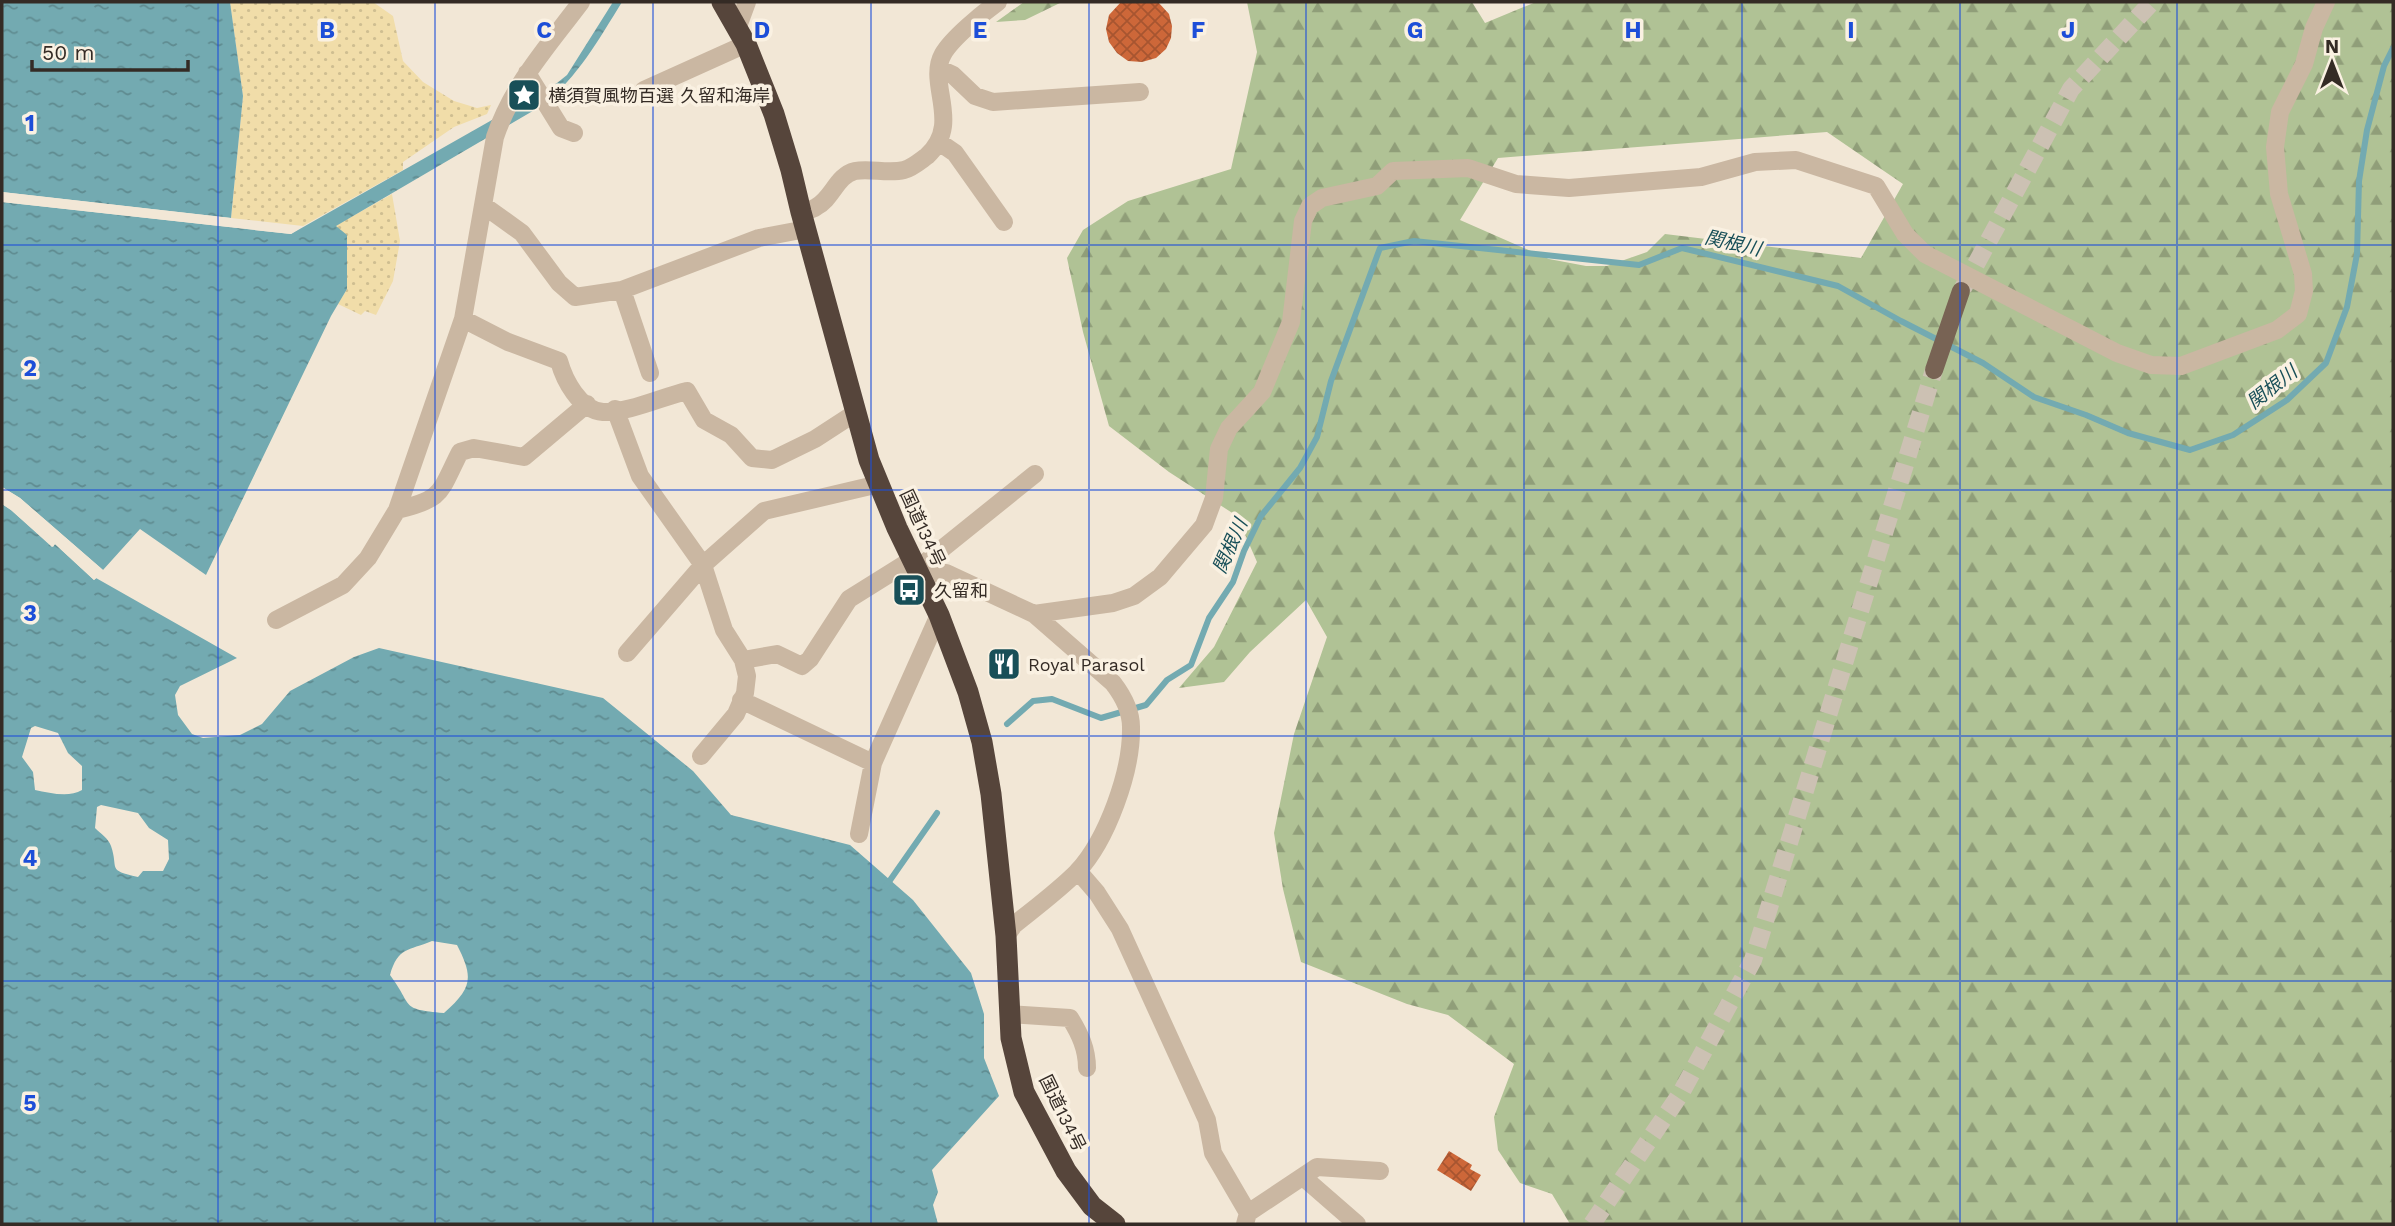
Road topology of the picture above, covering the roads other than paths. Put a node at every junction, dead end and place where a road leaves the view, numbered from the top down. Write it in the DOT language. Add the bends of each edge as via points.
graph roads {
  1 [pos="581,2"];
  2 [pos="722,2"];
  3 [pos="747,2"];
  4 [pos="2326,2"];
  5 [pos="984,5"];
  6 [pos="742,36"];
  7 [pos="940,69"];
  8 [pos="527,73"];
  9 [pos="643,90"];
  10 [pos="1140,92"];
  11 [pos="574,133"];
  12 [pos="939,142"];
  13 [pos="483,205"];
  14 [pos="803,221"];
  15 [pos="1004,222"];
  16 [pos="622,290"];
  17 [pos="1961,291"];
  18 [pos="463,319"];
  19 [pos="1934,370"];
  20 [pos="650,373"];
  21 [pos="587,404"];
  22 [pos="615,410"];
  23 [pos="855,413"];
  24 [pos="1035,474"];
  25 [pos="879,485"];
  26 [pos="397,510"];
  27 [pos="702,565"];
  28 [pos="917,567"];
  29 [pos="1034,614"];
  30 [pos="939,615"];
  31 [pos="276,620"];
  32 [pos="627,653"];
  33 [pos="743,660"];
  34 [pos="741,700"];
  35 [pos="701,756"];
  36 [pos="873,763"];
  37 [pos="859,834"];
  38 [pos="1078,871"];
  39 [pos="1006,936"];
  40 [pos="1009,1014"];
  41 [pos="1087,1068"];
  42 [pos="1380,1171"];
  43 [pos="1303,1177"];
  44 [pos="1247,1219"];
  45 [pos="1115,1224"];
  46 [pos="1357,1224"];
  1 -- 8 [label="street"];
  2 -- 6 [label="highway, 国道134号"];
  3 -- 6 [label="street"];
  4 -- 29 [label="street" via="2304,64 2280,112 2275,147 2279,194 2304,292 2298,313 2277,330 2181,366 2151,365 2117,353 1925,254 1905,234 1876,186 1796,160 1755,162 1701,177 1569,188 1517,184 1468,168 1393,171 1377,186 1322,198 1310,206 1303,221 1291,322 1262,392 1229,428 1219,449 1214,498 1204,525 1160,577 1134,596"];
  5 -- 7 [label="street" via="942,54"];
  6 -- 9 [label="street"];
  6 -- 14 [label="highway, 国道134号" via="774,114"];
  7 -- 10 [label="street" via="975,96 993,102"];
  7 -- 12 [label="street" via="945,111"];
  8 -- 11 [label="street" via="561,128"];
  8 -- 13 [label="street" via="495,137"];
  12 -- 14 [label="street" via="905,170 854,171"];
  12 -- 15 [label="street" via="955,153"];
  13 -- 16 [label="street" via="522,233 575,297"];
  13 -- 18 [label="street"];
  14 -- 16 [label="street"];
  14 -- 23 [label="highway, 国道134号"];
  16 -- 20 [label="street"];
  17 -- 19 [label="main road"];
  18 -- 21 [label="street" via="559,361 565,380"];
  18 -- 26 [label="street"];
  21 -- 22 [label="street" via="601,412"];
  21 -- 26 [label="street" via="524,457 474,448 460,453 437,496"];
  22 -- 23 [label="street" via="687,391 704,421 731,435 752,458 772,460"];
  22 -- 27 [label="street" via="640,476"];
  23 -- 25 [label="highway, 国道134号"];
  24 -- 28 [label="street"];
  25 -- 27 [label="street" via="764,511"];
  25 -- 28 [label="highway, 国道134号"];
  26 -- 31 [label="street" via="368,558 343,585"];
  27 -- 32 [label="street"];
  27 -- 33 [label="street" via="724,630"];
  28 -- 29 [label="street" via="946,573"];
  28 -- 30 [label="highway, 国道134号"];
  28 -- 33 [label="street" via="849,599 802,666 777,654"];
  29 -- 38 [label="street" via="1114,683 1124,697 1132,725 1128,768 1108,825"];
  30 -- 36 [label="street"];
  30 -- 39 [label="highway, 国道134号" via="982,742"];
  33 -- 34 [label="street" via="747,676"];
  34 -- 35 [label="street" via="736,714"];
  34 -- 36 [label="street"];
  36 -- 37 [label="street"];
  38 -- 39 [label="street"];
  38 -- 44 [label="street" via="1120,929 1207,1120 1213,1153"];
  39 -- 40 [label="highway, 国道134号"];
  40 -- 41 [label="street" via="1070,1018 1081,1036"];
  40 -- 45 [label="highway, 国道134号" via="1019,1074 1039,1123 1092,1206"];
  42 -- 43 [label="street" via="1317,1167"];
  43 -- 44 [label="street"];
  43 -- 46 [label="street"];
}
